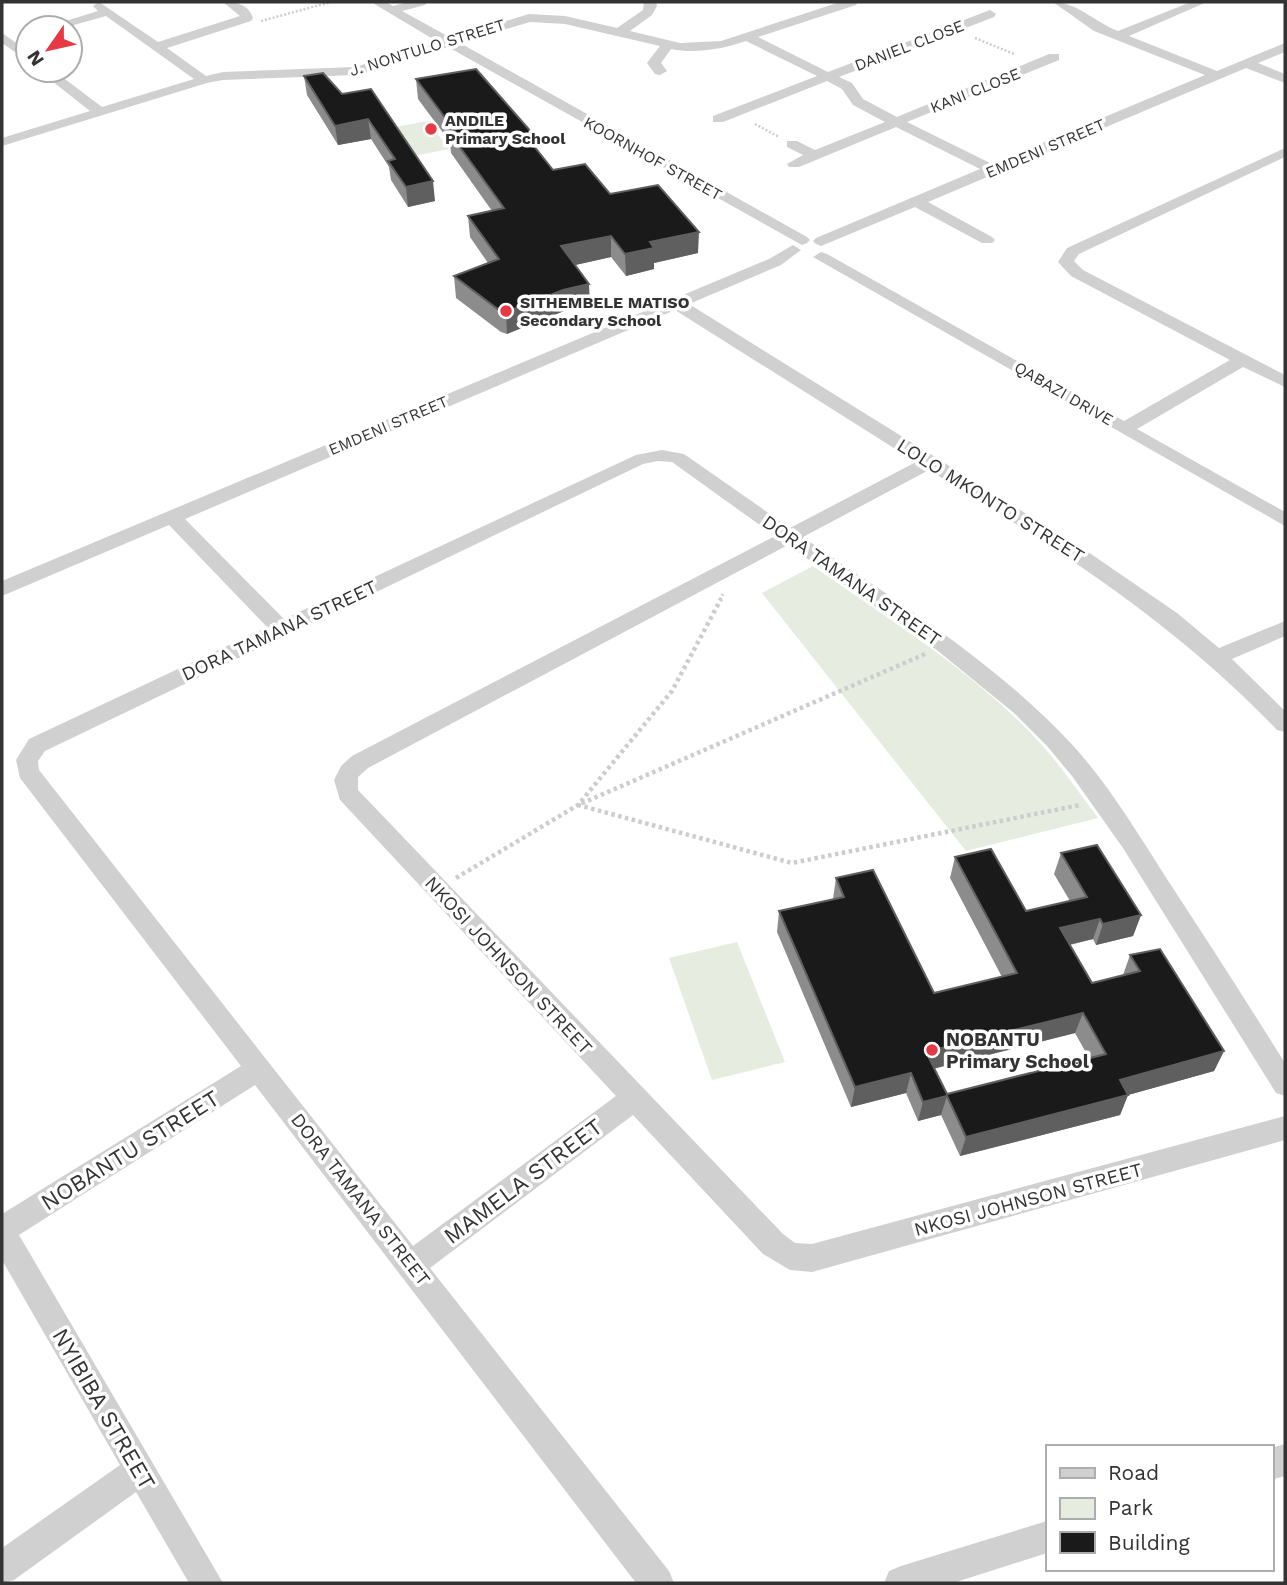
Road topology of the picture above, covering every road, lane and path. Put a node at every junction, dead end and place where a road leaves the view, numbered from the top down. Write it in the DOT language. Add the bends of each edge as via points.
graph roads {
  1 [pos="229,2"];
  2 [pos="331,2"];
  3 [pos="377,2"];
  4 [pos="421,2"];
  5 [pos="650,2"];
  6 [pos="852,2"];
  7 [pos="1059,2"];
  8 [pos="1199,2"];
  9 [pos="799,6"];
  10 [pos="392,10"];
  11 [pos="817,14"];
  12 [pos="990,14"];
  13 [pos="84,16"];
  14 [pos="247,18"];
  15 [pos="954,28"];
  16 [pos="619,33"];
  17 [pos="1118,36"];
  18 [pos="749,38"];
  19 [pos="975,38"];
  20 [pos="447,42"];
  21 [pos="667,45"];
  22 [pos="159,46"];
  23 [pos="1285,47"];
  24 [pos="1014,54"];
  25 [pos="1054,57"];
  26 [pos="1246,63"];
  27 [pos="1037,64"];
  28 [pos="660,71"];
  29 [pos="1216,75"];
  30 [pos="828,76"];
  31 [pos="1285,79"];
  32 [pos="204,80"];
  33 [pos="63,84"];
  34 [pos="100,112"];
  35 [pos="733,113"];
  36 [pos="718,119"];
  37 [pos="897,122"];
  38 [pos="755,124"];
  39 [pos="2,142"];
  40 [pos="792,144"];
  41 [pos="1285,152"];
  42 [pos="815,156"];
  43 [pos="794,164"];
  44 [pos="992,170"];
  45 [pos="917,202"];
  46 [pos="986,240"];
  47 [pos="798,247"];
  48 [pos="825,250"];
  49 [pos="677,304"];
  50 [pos="1243,360"];
  51 [pos="1285,382"];
  52 [pos="1126,428"];
  53 [pos="930,462"];
  54 [pos="172,517"];
  55 [pos="1285,520"];
  56 [pos="788,536"];
  57 [pos="2,589"];
  58 [pos="723,594"];
  59 [pos="1285,628"];
  60 [pos="281,629"];
  61 [pos="945,646"];
  62 [pos="1217,657"];
  63 [pos="1285,724"];
  64 [pos="1101,800"];
  65 [pos="578,805"];
  66 [pos="438,889"];
  67 [pos="258,1069"];
  68 [pos="1285,1086"];
  69 [pos="635,1098"];
  70 [pos="1285,1128"];
  71 [pos="2,1232"];
  72 [pos="412,1264"];
  73 [pos="140,1470"];
  74 [pos="1046,1537"];
  75 [pos="2,1568"];
  76 [pos="921,1580"];
  77 [pos="207,1583"];
  78 [pos="657,1583"];
  1 -- 14 [label="street"];
  2 -- 14 [label="path" via="270,20"];
  3 -- 10 [label="street, KOORNHOF STREET"];
  4 -- 10 [label="street"];
  5 -- 16 [label="street" via="648,12"];
  6 -- 11 [label="street, J. NONTULO STREET"];
  7 -- 17 [label="street"];
  8 -- 17 [label="street"];
  9 -- 11 [label="street"];
  10 -- 20 [label="street, KOORNHOF STREET"];
  11 -- 18 [label="street, J. NONTULO STREET"];
  12 -- 15 [label="street, DANIEL CLOSE"];
  13 -- 22 [label="street" via="103,9"];
  14 -- 22 [label="street"];
  15 -- 19 [label="street"];
  15 -- 30 [label="street, DANIEL CLOSE"];
  16 -- 20 [label="street, J. NONTULO STREET" via="565,20 529,18"];
  16 -- 21 [label="street, J. NONTULO STREET"];
  17 -- 29 [label="street"];
  18 -- 21 [label="street, J. NONTULO STREET" via="693,48"];
  18 -- 30 [label="street"];
  19 -- 24 [label="path"];
  20 -- 32 [label="street, J. NONTULO STREET" via="344,73"];
  20 -- 47 [label="street, KOORNHOF STREET" via="782,231"];
  21 -- 28 [label="street" via="655,59"];
  22 -- 32 [label="street"];
  23 -- 26 [label="street, EMDENI STREET"];
  24 -- 27 [label="street"];
  25 -- 27 [label="street, KANI CLOSE"];
  26 -- 29 [label="street, EMDENI STREET"];
  26 -- 31 [label="street"];
  27 -- 37 [label="street, KANI CLOSE"];
  29 -- 44 [label="street, EMDENI STREET"];
  30 -- 35 [label="street, DANIEL CLOSE"];
  30 -- 37 [label="street" via="850,88 859,102"];
  32 -- 34 [label="street, J. NONTULO STREET"];
  33 -- 34 [label="street"];
  34 -- 39 [label="street, J. NONTULO STREET"];
  35 -- 36 [label="street, DANIEL CLOSE"];
  35 -- 38 [label="street"];
  37 -- 42 [label="street, KANI CLOSE"];
  37 -- 44 [label="street"];
  38 -- 40 [label="path"];
  40 -- 42 [label="street"];
  41 -- 50 [label="street" via="1073,251 1066,262 1077,273"];
  42 -- 43 [label="street, KANI CLOSE"];
  44 -- 45 [label="street, EMDENI STREET"];
  45 -- 46 [label="street"];
  45 -- 48 [label="street, EMDENI STREET" via="844,233"];
  47 -- 48 [label="street"];
  47 -- 49 [label="street, EMDENI STREET" via="775,262"];
  48 -- 52 [label="street, QABAZI DRIVE" via="842,267"];
  49 -- 53 [label="street, LOLO MKONTO STREET"];
  49 -- 54 [label="street, EMDENI STREET"];
  50 -- 51 [label="street"];
  50 -- 52 [label="street"];
  52 -- 55 [label="street, QABAZI DRIVE"];
  53 -- 56 [label="street, NKOSI JOHNSON STREET"];
  53 -- 62 [label="street, LOLO MKONTO STREET" via="1112,576"];
  54 -- 57 [label="street, EMDENI STREET"];
  54 -- 60 [label="street"];
  56 -- 60 [label="street, DORA TAMANA STREET" via="678,458 653,456"];
  56 -- 61 [label="street, DORA TAMANA STREET"];
  56 -- 66 [label="street, NKOSI JOHNSON STREET" via="352,768 344,781 348,794"];
  58 -- 65 [label="path" via="672,691"];
  59 -- 62 [label="street"];
  60 -- 67 [label="street, DORA TAMANA STREET" via="49,738 29,754 26,767"];
  61 -- 64 [label="street, DORA TAMANA STREET" via="1038,724"];
  61 -- 65 [label="path"];
  62 -- 63 [label="street, LOLO MKONTO STREET"];
  64 -- 65 [label="path" via="792,863"];
  64 -- 68 [label="street, DORA TAMANA STREET"];
  65 -- 66 [label="path"];
  66 -- 69 [label="street, NKOSI JOHNSON STREET"];
  67 -- 71 [label="street, NOBANTU STREET"];
  67 -- 72 [label="street, DORA TAMANA STREET"];
  69 -- 70 [label="street, NKOSI JOHNSON STREET" via="773,1244 789,1256 801,1258"];
  69 -- 72 [label="street, MAMELA STREET"];
  71 -- 73 [label="street, NYIBIBA STREET"];
  72 -- 78 [label="street, DORA TAMANA STREET"];
  73 -- 75 [label="street"];
  73 -- 77 [label="street, NYIBIBA STREET"];
  74 -- 76 [label="street"];
}
